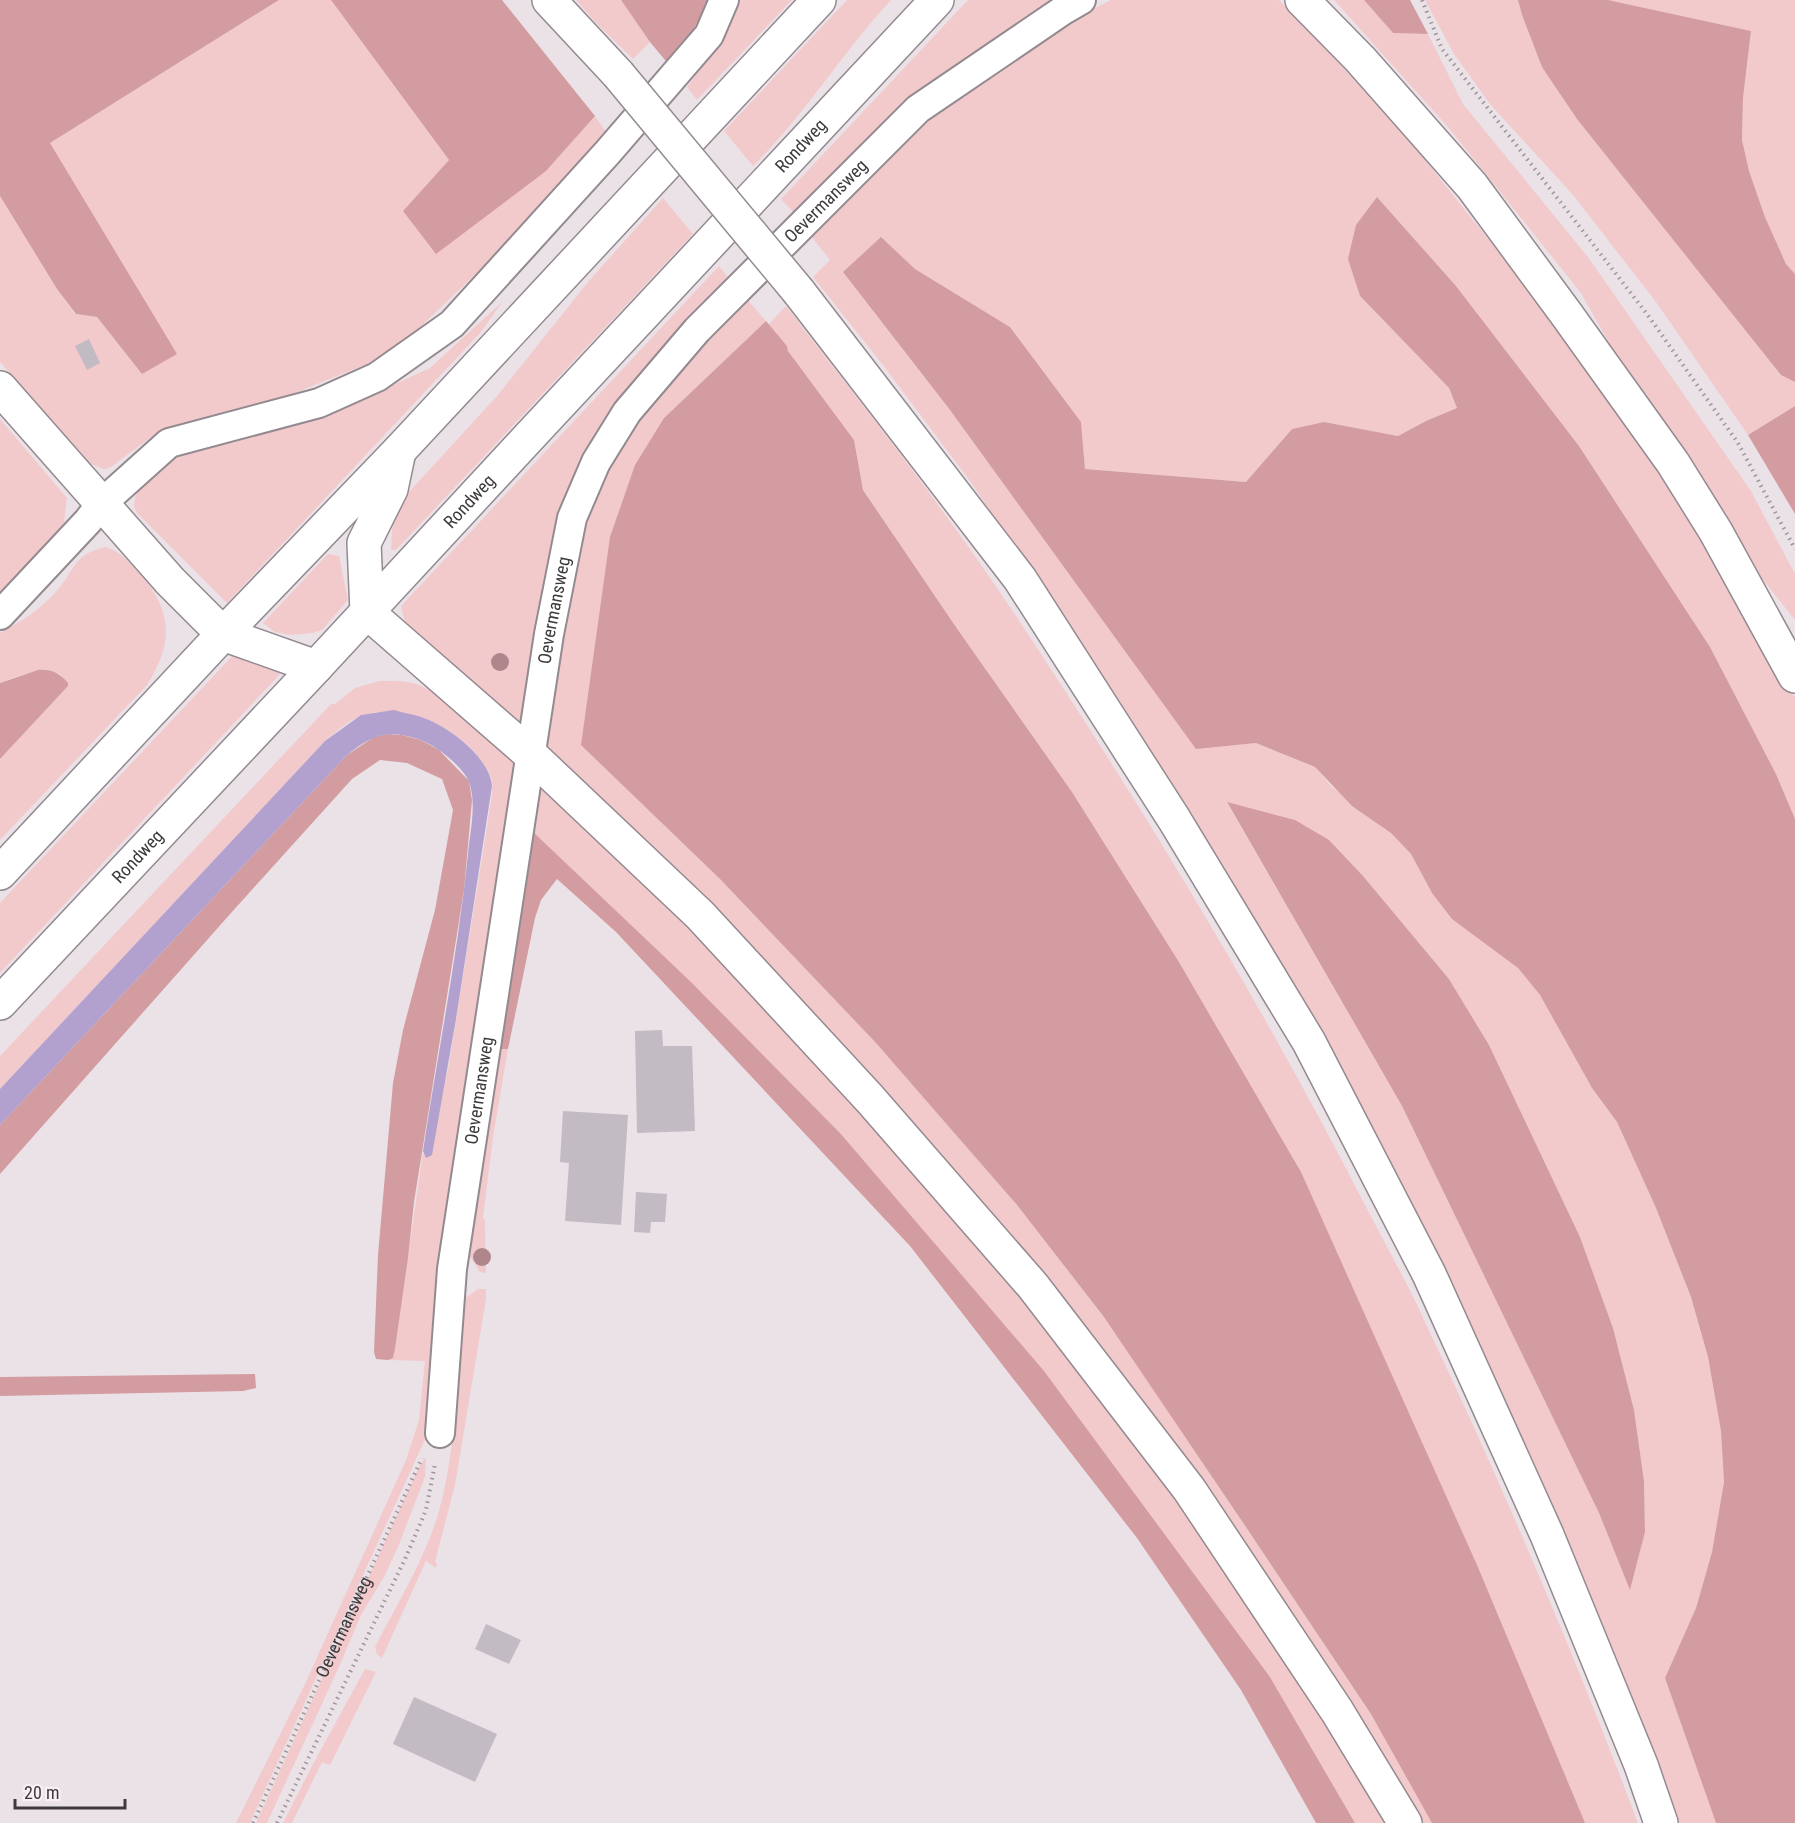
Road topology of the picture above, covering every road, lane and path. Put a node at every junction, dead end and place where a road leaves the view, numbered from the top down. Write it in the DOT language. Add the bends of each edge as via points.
graph roads {
  1 [pos="549,0"];
  2 [pos="724,0"];
  3 [pos="819,0"];
  4 [pos="937,0"];
  5 [pos="1081,0"];
  6 [pos="1302,0"];
  7 [pos="1422,0"];
  8 [pos="0,388"];
  9 [pos="399,451"];
  10 [pos="101,504"];
  11 [pos="1795,549"];
  12 [pos="367,612"];
  13 [pos="0,615"];
  14 [pos="224,634"];
  15 [pos="316,667"];
  16 [pos="1795,676"];
  17 [pos="531,755"];
  18 [pos="0,873"];
  19 [pos="0,1003"];
  20 [pos="440,1433"];
  21 [pos="253,1823"];
  22 [pos="277,1823"];
  23 [pos="1405,1823"];
  24 [pos="1661,1823"];
  1 -- 24 [label="main road, bridge" via="618,74 799,292 1020,579 1174,819 1309,1042 1429,1274 1532,1503 1641,1765"];
  2 -- 10 [label="street" via="709,35 452,324 378,377 319,403 169,443"];
  3 -- 9 [label="main road"];
  4 -- 12 [label="main road, Rondweg"];
  5 -- 17 [label="street, Oevermansweg" via="918,109 697,330 627,412 596,462 572,518"];
  6 -- 16 [label="main road" via="1360,59 1472,186 1567,315 1673,463 1716,532"];
  7 -- 11 [label="path" via="1442,49 1647,314 1738,443"];
  8 -- 10 [label="main road"];
  9 -- 12 [label="main road" via="391,489 364,543"];
  9 -- 14 [label="main road"];
  10 -- 13 [label="street"];
  10 -- 14 [label="main road"];
  12 -- 15 [label="main road, Rondweg"];
  12 -- 17 [label="main road"];
  14 -- 15 [label="main road"];
  14 -- 18 [label="main road"];
  15 -- 19 [label="main road, Rondweg"];
  17 -- 20 [label="street, Oevermansweg" via="452,1269"];
  17 -- 23 [label="main road" via="700,915 870,1099 1033,1286 1189,1490 1338,1711"];
  20 -- 21 [label="path, Oevermansweg" via="428,1446 412,1477"];
  20 -- 22 [label="path, Oevermansweg" via="426,1510"];
}
